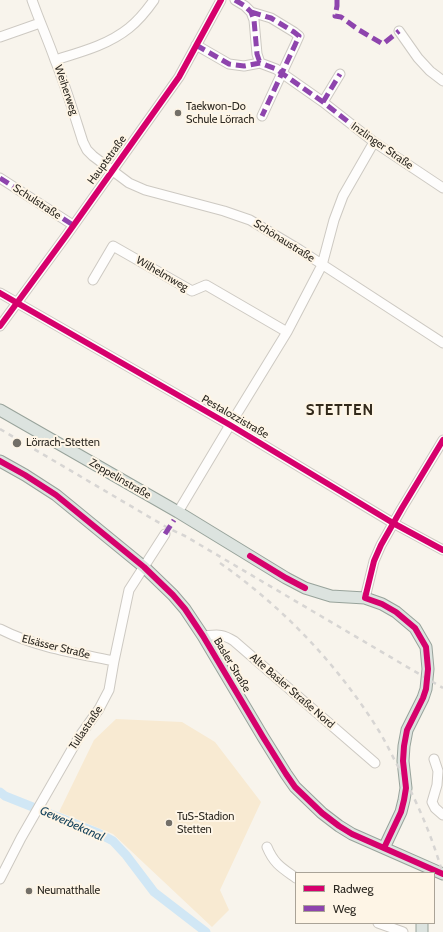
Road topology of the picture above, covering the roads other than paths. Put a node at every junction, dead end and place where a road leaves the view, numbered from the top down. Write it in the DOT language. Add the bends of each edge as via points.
graph roads {
  1 [pos="32,0"];
  2 [pos="154,0"];
  3 [pos="220,0"];
  4 [pos="235,0"];
  5 [pos="252,12"];
  6 [pos="40,23"];
  7 [pos="398,31"];
  8 [pos="0,37"];
  9 [pos="196,45"];
  10 [pos="56,60"];
  11 [pos="260,64"];
  12 [pos="282,73"];
  13 [pos="340,74"];
  14 [pos="443,80"];
  15 [pos="323,102"];
  16 [pos="262,116"];
  17 [pos="374,142"];
  18 [pos="112,171"];
  19 [pos="0,178"];
  20 [pos="443,188"];
  21 [pos="73,225"];
  22 [pos="322,265"];
  23 [pos="92,280"];
  24 [pos="0,293"];
  25 [pos="17,302"];
  26 [pos="0,326"];
  27 [pos="287,332"];
  28 [pos="443,343"];
  29 [pos="0,410"];
  30 [pos="230,425"];
  31 [pos="443,440"];
  32 [pos="0,461"];
  33 [pos="178,512"];
  34 [pos="393,522"];
  35 [pos="165,534"];
  36 [pos="443,550"];
  37 [pos="144,567"];
  38 [pos="366,598"];
  39 [pos="0,629"];
  40 [pos="203,636"];
  41 [pos="114,661"];
  42 [pos="434,759"];
  43 [pos="375,763"];
  44 [pos="443,815"];
  45 [pos="267,847"];
  46 [pos="384,848"];
  47 [pos="424,870"];
  48 [pos="295,877"];
  49 [pos="0,879"];
  50 [pos="381,924"];
  51 [pos="403,932"];
  1 -- 6 [label="street, Weiherweg"];
  2 -- 10 [label="street" via="130,28 114,39"];
  3 -- 9 [label="street, Hauptstraße"];
  4 -- 5 [label="street"];
  5 -- 11 [label="street"];
  5 -- 12 [label="street" via="271,18 299,36"];
  6 -- 8 [label="street"];
  6 -- 10 [label="street, Weiherweg"];
  7 -- 14 [label="street" via="418,58"];
  9 -- 11 [label="street, Inzlinger Straße" via="229,64"];
  9 -- 18 [label="street, Hauptstraße" via="179,77"];
  10 -- 18 [label="street, Weiherweg" via="87,150"];
  11 -- 12 [label="street, Inzlinger Straße"];
  12 -- 15 [label="street, Inzlinger Straße"];
  12 -- 16 [label="street"];
  13 -- 15 [label="street"];
  15 -- 17 [label="street, Inzlinger Straße"];
  17 -- 20 [label="street, Inzlinger Straße"];
  17 -- 22 [label="street" via="343,196"];
  18 -- 21 [label="street, Hauptstraße"];
  18 -- 22 [label="street, Schönaustraße" via="128,183 145,190 250,220"];
  19 -- 21 [label="street, Schulstraße"];
  21 -- 25 [label="street, Hauptstraße"];
  22 -- 27 [label="street"];
  22 -- 28 [label="street, Schönaustraße"];
  23 -- 27 [label="street, Wilhelmweg" via="113,246 192,291 206,285"];
  24 -- 25 [label="street, Pestalozzistraße"];
  25 -- 26 [label="street, Hauptstraße"];
  25 -- 30 [label="street, Pestalozzistraße"];
  27 -- 30 [label="street"];
  29 -- 33 [label="main road, Zeppelinstraße"];
  30 -- 33 [label="street"];
  30 -- 34 [label="street, Pestalozzistraße"];
  31 -- 34 [label="street"];
  32 -- 37 [label="main road, Basler Straße" via="56,495"];
  33 -- 38 [label="main road, Zeppelinstraße" via="305,588 331,596"];
  34 -- 36 [label="street, Pestalozzistraße"];
  34 -- 38 [label="street" via="374,561"];
  35 -- 37 [label="street, Tullastraße"];
  37 -- 40 [label="main road, Basler Straße" via="185,609"];
  37 -- 41 [label="street, Tullastraße" via="129,590"];
  38 -- 46 [label="main road, Zeppelinstraße" via="396,612 416,628 426,647 428,669 426,689 408,730 404,746 404,800"];
  39 -- 41 [label="street, Elsässer Straße" via="36,644"];
  40 -- 43 [label="street, Alte Basler Straße Nord" via="220,634 234,641"];
  40 -- 46 [label="main road, Basler Straße" via="295,787 339,826"];
  41 -- 49 [label="street, Tullastraße" via="109,690 100,709 79,737"];
  42 -- 44 [label="street" via="438,771 432,802"];
  45 -- 48 [label="street" via="277,865"];
  46 -- 47 [label="main road, Basler Straße"];
  50 -- 51 [label="street"];
}
